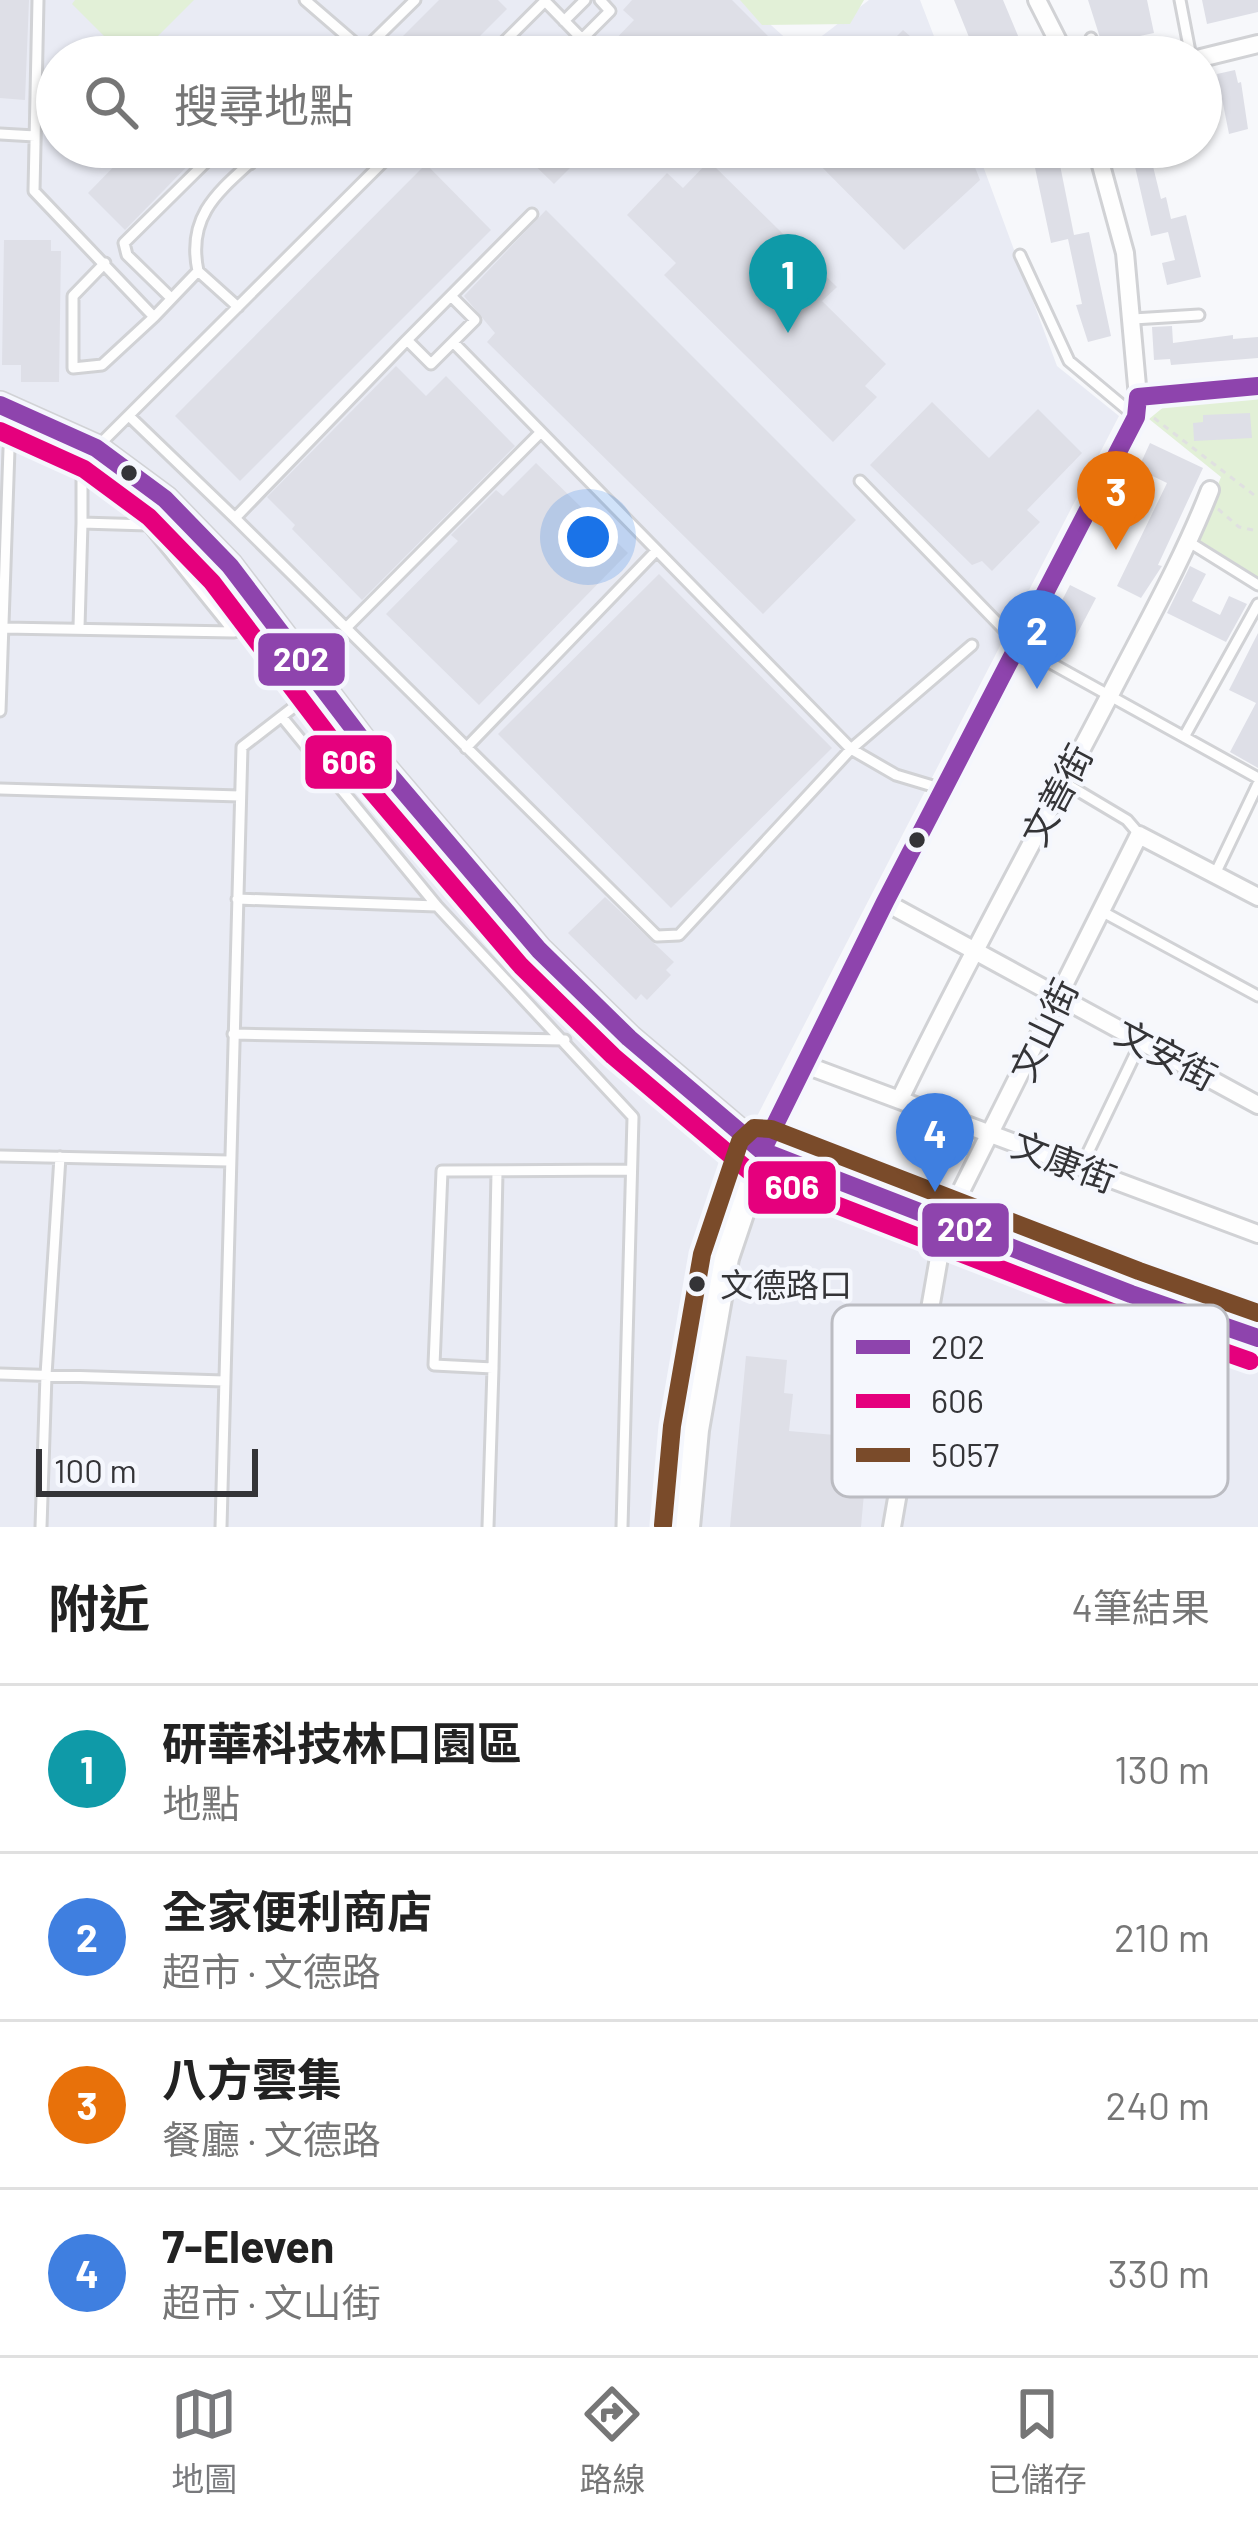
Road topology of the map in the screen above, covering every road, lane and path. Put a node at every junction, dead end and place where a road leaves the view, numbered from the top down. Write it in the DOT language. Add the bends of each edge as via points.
graph roads {
  1 [pos="38,0"];
  2 [pos="305,0"];
  3 [pos="415,0"];
  4 [pos="585,0"];
  5 [pos="599,0"];
  6 [pos="1037,0"];
  7 [pos="1180,0"];
  8 [pos="545,1"];
  9 [pos="564,21"];
  10 [pos="37,36"];
  11 [pos="342,36"];
  12 [pos="378,36"];
  13 [pos="509,36"];
  14 [pos="579,36"];
  15 [pos="585,36"];
  16 [pos="1055,36"];
  17 [pos="1187,36"];
  18 [pos="1258,44"];
  19 [pos="1222,53"];
  20 [pos="36,91"];
  21 [pos="0,134"];
  22 [pos="35,136"];
  23 [pos="200,168"];
  24 [pos="246,168"];
  25 [pos="377,168"];
  26 [pos="1102,168"];
  27 [pos="532,214"];
  28 [pos="1020,255"];
  29 [pos="105,263"];
  30 [pos="198,271"];
  31 [pos="451,296"];
  32 [pos="171,298"];
  33 [pos="238,307"];
  34 [pos="1199,315"];
  35 [pos="154,316"];
  36 [pos="1132,319"];
  37 [pos="407,340"];
  38 [pos="453,342"];
  39 [pos="1258,386"];
  40 [pos="1138,397"];
  41 [pos="0,405"];
  42 [pos="129,416"];
  43 [pos="1145,418"];
  44 [pos="540,433"];
  45 [pos="95,448"];
  46 [pos="9,449"];
  47 [pos="82,475"];
  48 [pos="860,481"];
  49 [pos="1208,496"];
  50 [pos="1258,498"];
  51 [pos="235,518"];
  52 [pos="82,523"];
  53 [pos="1258,531"];
  54 [pos="1189,542"];
  55 [pos="656,551"];
  56 [pos="1258,585"];
  57 [pos="1258,604"];
  58 [pos="79,627"];
  59 [pos="347,627"];
  60 [pos="3,628"];
  61 [pos="972,645"];
  62 [pos="1020,646"];
  63 [pos="321,686"];
  64 [pos="1110,695"];
  65 [pos="0,711"];
  66 [pos="281,717"];
  67 [pos="1184,737"];
  68 [pos="466,748"];
  69 [pos="851,749"];
  70 [pos="1258,781"];
  71 [pos="1065,783"];
  72 [pos="0,789"];
  73 [pos="946,790"];
  74 [pos="240,796"];
  75 [pos="1139,835"];
  76 [pos="1215,874"];
  77 [pos="1258,897"];
  78 [pos="237,899"];
  79 [pos="885,902"];
  80 [pos="437,906"];
  81 [pos="1103,912"];
  82 [pos="971,951"];
  83 [pos="1258,996"];
  84 [pos="1059,998"];
  85 [pos="233,1034"];
  86 [pos="565,1040"];
  87 [pos="1142,1042"];
  88 [pos="803,1064"];
  89 [pos="900,1099"];
  90 [pos="1258,1105"];
  91 [pos="992,1135"];
  92 [pos="762,1151"];
  93 [pos="0,1156"];
  94 [pos="60,1157"];
  95 [pos="229,1161"];
  96 [pos="1080,1168"];
  97 [pos="632,1170"];
  98 [pos="497,1172"];
  99 [pos="945,1223"];
  100 [pos="1258,1234"];
  101 [pos="931,1305"];
  102 [pos="1181,1305"];
  103 [pos="493,1369"];
  104 [pos="0,1374"];
  105 [pos="46,1375"];
  106 [pos="224,1381"];
  107 [pos="897,1497"];
  108 [pos="41,1527"];
  109 [pos="221,1527"];
  110 [pos="488,1527"];
  111 [pos="622,1527"];
  112 [pos="687,1527"];
  113 [pos="892,1527"];
  1 -- 10 [label="lane"];
  2 -- 11 [label="lane"];
  3 -- 12 [label="lane"];
  4 -- 9 [label="lane"];
  5 -- 15 [label="lane" via="610,11"];
  6 -- 16 [label="street"];
  7 -- 17 [label="lane"];
  8 -- 9 [label="lane"];
  8 -- 13 [label="lane"];
  9 -- 14 [label="lane"];
  18 -- 19 [label="street"];
  20 -- 22 [label="lane"];
  21 -- 22 [label="lane"];
  22 -- 29 [label="lane" via="34,191"];
  23 -- 32 [label="lane" via="124,243"];
  24 -- 30 [label="lane" via="203,210"];
  25 -- 33 [label="lane"];
  26 -- 36 [label="street" via="1125,253"];
  27 -- 31 [label="lane"];
  28 -- 43 [label="lane" via="1069,361"];
  29 -- 35 [label="lane"];
  29 -- 35 [label="lane" via="73,296 74,368 102,365"];
  30 -- 32 [label="lane"];
  30 -- 33 [label="lane"];
  31 -- 37 [label="lane"];
  31 -- 38 [label="lane" via="475,320"];
  32 -- 35 [label="lane"];
  33 -- 42 [label="lane"];
  34 -- 36 [label="lane"];
  36 -- 40 [label="street"];
  37 -- 38 [label="lane" via="431,364"];
  37 -- 51 [label="lane"];
  38 -- 44 [label="lane"];
  39 -- 40 [label="street"];
  40 -- 43 [label="street"];
  41 -- 45 [label="street"];
  42 -- 45 [label="lane"];
  42 -- 51 [label="lane"];
  43 -- 50 [label="path"];
  43 -- 62 [label="street"];
  44 -- 55 [label="lane"];
  44 -- 59 [label="lane"];
  45 -- 63 [label="street" via="165,499 230,566"];
  46 -- 60 [label="lane"];
  47 -- 52 [label="lane"];
  48 -- 62 [label="lane"];
  49 -- 53 [label="path" via="1239,527"];
  49 -- 54 [label="street, 文善街"];
  51 -- 59 [label="lane"];
  52 -- 58 [label="lane"];
  52 -- 58 [label="lane" via="148,525 234,632"];
  54 -- 56 [label="lane"];
  54 -- 64 [label="street, 文善街"];
  55 -- 68 [label="lane"];
  55 -- 69 [label="lane"];
  57 -- 67 [label="lane"];
  58 -- 60 [label="lane"];
  59 -- 68 [label="lane"];
  60 -- 65 [label="lane"];
  61 -- 69 [label="lane"];
  62 -- 64 [label="lane"];
  62 -- 73 [label="street"];
  63 -- 66 [label="lane"];
  63 -- 92 [label="street" via="539,950"];
  64 -- 67 [label="lane"];
  64 -- 71 [label="street, 文善街"];
  66 -- 74 [label="lane" via="242,747"];
  66 -- 80 [label="lane"];
  67 -- 70 [label="lane"];
  68 -- 69 [label="lane" via="657,936 679,934"];
  69 -- 73 [label="lane" via="896,775"];
  70 -- 76 [label="lane"];
  71 -- 75 [label="lane"];
  71 -- 82 [label="street, 文善街"];
  72 -- 74 [label="lane"];
  73 -- 79 [label="street"];
  74 -- 78 [label="lane"];
  75 -- 76 [label="street"];
  75 -- 81 [label="street, 文山街"];
  76 -- 77 [label="street"];
  78 -- 80 [label="lane"];
  78 -- 85 [label="lane"];
  79 -- 82 [label="street, 文安街"];
  79 -- 88 [label="street"];
  80 -- 86 [label="lane"];
  81 -- 83 [label="lane"];
  81 -- 84 [label="street, 文山街"];
  82 -- 84 [label="street, 文安街"];
  82 -- 89 [label="street, 文善街"];
  84 -- 87 [label="street, 文安街"];
  84 -- 91 [label="street, 文山街"];
  85 -- 86 [label="lane"];
  85 -- 95 [label="lane"];
  86 -- 97 [label="lane" via="633,1117"];
  87 -- 90 [label="street, 文安街"];
  87 -- 96 [label="lane"];
  88 -- 89 [label="street, 文康街"];
  88 -- 92 [label="street"];
  89 -- 91 [label="street, 文康街"];
  91 -- 96 [label="street, 文康街"];
  91 -- 99 [label="street, 文山街"];
  92 -- 99 [label="street"];
  92 -- 112 [label="street" via="726,1258"];
  93 -- 94 [label="lane"];
  94 -- 95 [label="lane"];
  94 -- 105 [label="lane"];
  95 -- 106 [label="lane"];
  96 -- 100 [label="street, 文康街"];
  97 -- 98 [label="lane"];
  97 -- 111 [label="lane"];
  98 -- 103 [label="lane"];
  98 -- 103 [label="lane" via="442,1171 434,1365"];
  99 -- 101 [label="street, 文山街"];
  99 -- 102 [label="street"];
  103 -- 110 [label="lane"];
  104 -- 105 [label="lane"];
  105 -- 106 [label="lane"];
  105 -- 108 [label="lane"];
  106 -- 109 [label="lane"];
  107 -- 113 [label="street, 文山街"];
}
